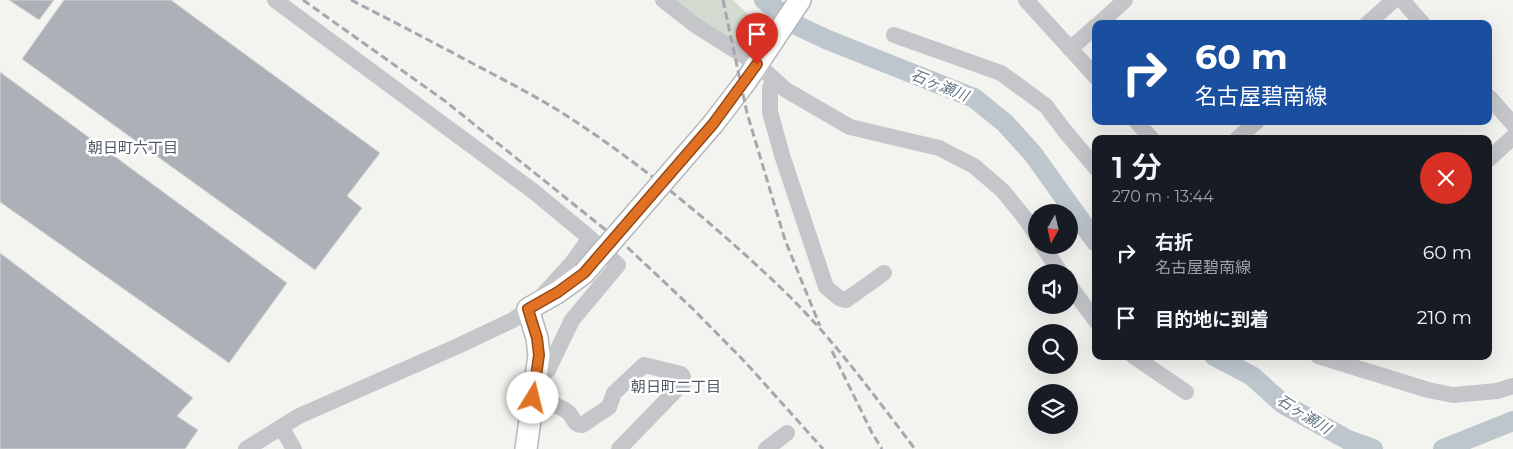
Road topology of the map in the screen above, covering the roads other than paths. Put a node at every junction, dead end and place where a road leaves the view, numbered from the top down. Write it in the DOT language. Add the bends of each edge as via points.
graph roads {
  1 [pos="275,0"];
  2 [pos="662,0"];
  3 [pos="800,0"];
  4 [pos="1026,0"];
  5 [pos="1126,0"];
  6 [pos="1394,0"];
  7 [pos="1402,0"];
  8 [pos="1103,20"];
  9 [pos="1372,20"];
  10 [pos="1420,20"];
  11 [pos="1092,29"];
  12 [pos="894,35"];
  13 [pos="1070,49"];
  14 [pos="762,56"];
  15 [pos="1092,73"];
  16 [pos="774,79"];
  17 [pos="1492,100"];
  18 [pos="1513,124"];
  19 [pos="1140,125"];
  20 [pos="1253,125"];
  21 [pos="1148,135"];
  22 [pos="1241,135"];
  23 [pos="1513,137"];
  24 [pos="1492,156"];
  25 [pos="1092,163"];
  26 [pos="1028,222"];
  27 [pos="590,238"];
  28 [pos="884,273"];
  29 [pos="1078,297"];
  30 [pos="528,309"];
  31 [pos="1092,316"];
  32 [pos="458,346"];
  33 [pos="1139,360"];
  34 [pos="1331,360"];
  35 [pos="1513,386"];
  36 [pos="534,390"];
  37 [pos="1186,392"];
  38 [pos="281,427"];
  39 [pos="787,433"];
  40 [pos="531,444"];
  41 [pos="246,449"];
  42 [pos="294,449"];
  43 [pos="619,449"];
  44 [pos="766,449"];
  1 -- 27 [label="street" via="534,191"];
  2 -- 14 [label="street" via="695,25"];
  3 -- 14 [label="main road"];
  4 -- 13 [label="street"];
  5 -- 8 [label="street"];
  6 -- 9 [label="street"];
  7 -- 10 [label="street"];
  11 -- 13 [label="street"];
  12 -- 25 [label="street" via="1001,73 1046,106"];
  13 -- 15 [label="street"];
  14 -- 16 [label="street"];
  14 -- 30 [label="main road, bridge" via="713,124 584,273"];
  16 -- 26 [label="street" via="786,90 850,127 939,148 974,166 1004,191"];
  16 -- 28 [label="street" via="770,88 770,112 826,286 846,300"];
  17 -- 18 [label="street"];
  19 -- 21 [label="street"];
  20 -- 22 [label="street"];
  23 -- 24 [label="street"];
  27 -- 32 [label="street" via="541,297 476,330"];
  27 -- 36 [label="street" via="618,265 572,320 548,370"];
  29 -- 31 [label="street"];
  30 -- 32 [label="street" via="513,320"];
  30 -- 36 [label="main road" via="539,355"];
  32 -- 38 [label="street" via="299,416"];
  33 -- 37 [label="street"];
  34 -- 35 [label="street" via="1454,395 1497,391"];
  36 -- 40 [label="main road"];
  36 -- 43 [label="street" via="582,425 609,407 614,393 644,365 681,374 683,383"];
  38 -- 41 [label="street"];
  38 -- 42 [label="street"];
  39 -- 44 [label="street"];
}
